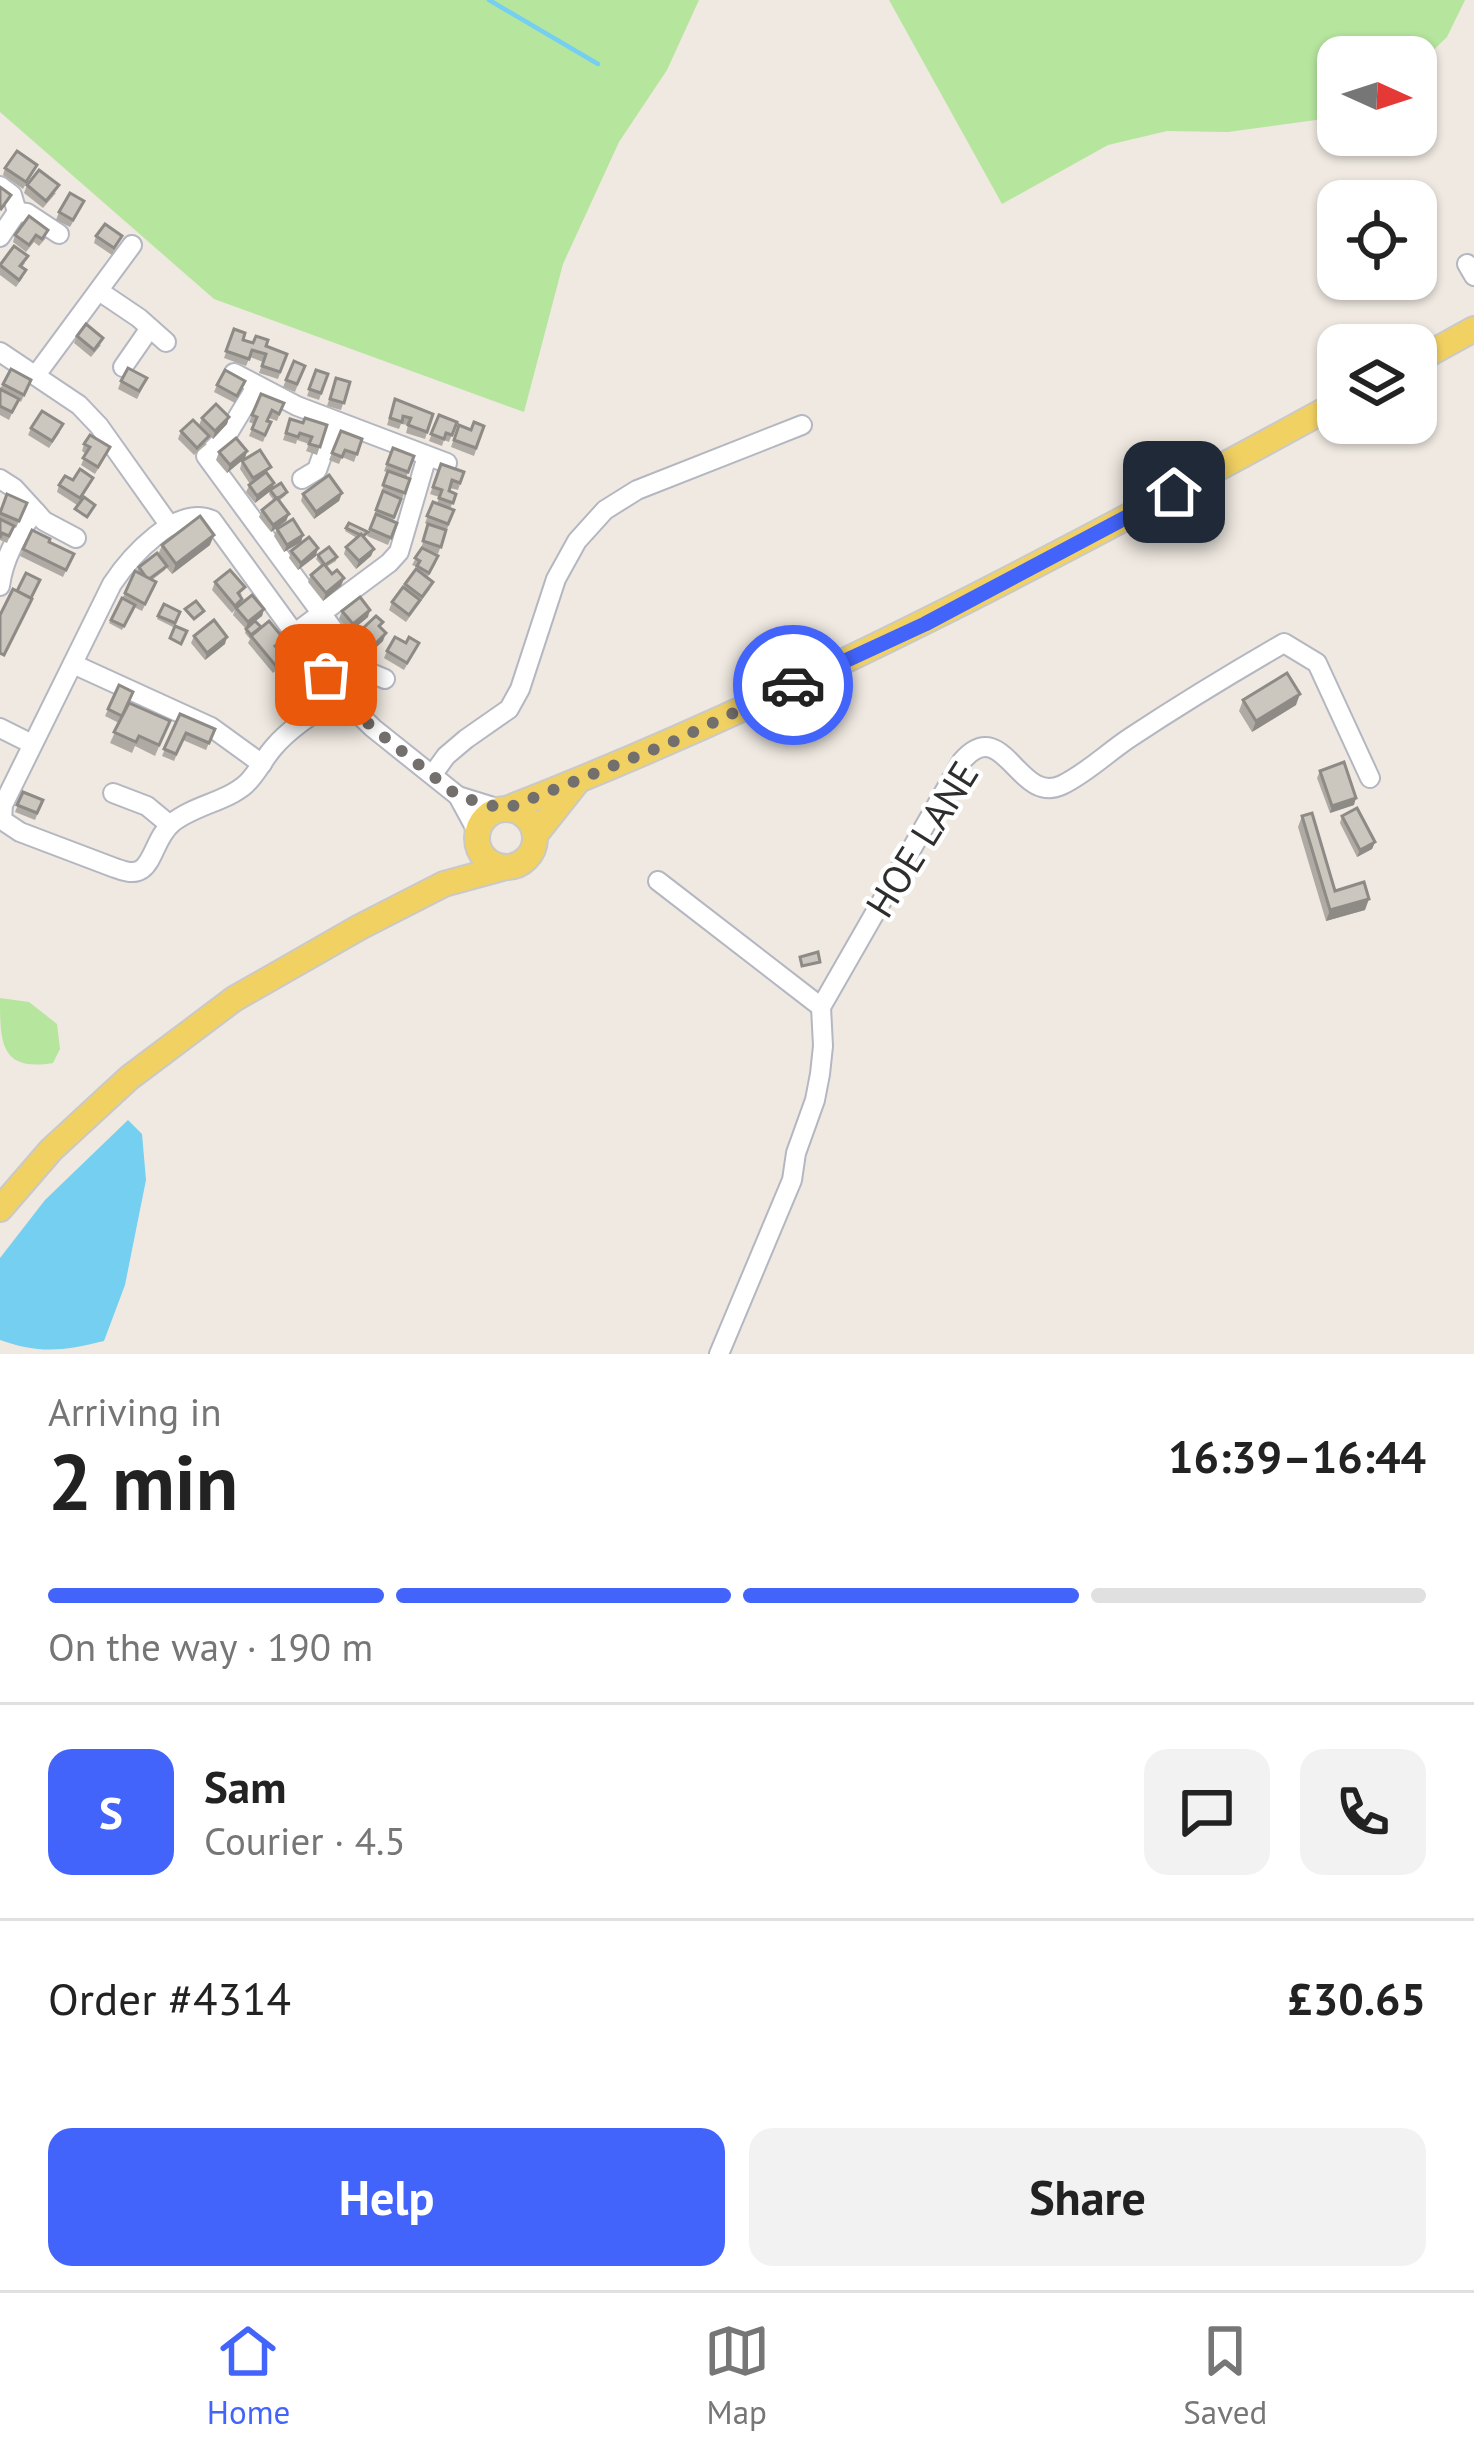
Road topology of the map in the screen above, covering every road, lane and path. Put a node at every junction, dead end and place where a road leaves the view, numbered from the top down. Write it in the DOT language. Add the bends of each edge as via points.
graph roads {
  1 [pos="0,186"];
  2 [pos="17,212"];
  3 [pos="59,234"];
  4 [pos="0,237"];
  5 [pos="132,245"];
  6 [pos="99,291"];
  7 [pos="150,328"];
  8 [pos="1474,329"];
  9 [pos="166,342"];
  10 [pos="1437,349"];
  11 [pos="2,359"];
  12 [pos="123,367"];
  13 [pos="235,373"];
  14 [pos="36,375"];
  15 [pos="256,387"];
  16 [pos="1317,414"];
  17 [pos="334,422"];
  18 [pos="802,425"];
  19 [pos="302,478"];
  20 [pos="0,479"];
  21 [pos="35,512"];
  22 [pos="170,526"];
  23 [pos="76,538"];
  24 [pos="1,575"];
  25 [pos="0,586"];
  26 [pos="320,614"];
  27 [pos="295,633"];
  28 [pos="73,664"];
  29 [pos="385,679"];
  30 [pos="340,696"];
  31 [pos="0,728"];
  32 [pos="32,744"];
  33 [pos="262,764"];
  34 [pos="433,774"];
  35 [pos="1370,778"];
  36 [pos="578,780"];
  37 [pos="113,793"];
  38 [pos="458,796"];
  39 [pos="504,808"];
  40 [pos="170,825"];
  41 [pos="535,835"];
  42 [pos="477,839"];
  43 [pos="506,867"];
  44 [pos="658,881"];
  45 [pos="444,884"];
  46 [pos="821,1007"];
  47 [pos="0,1209"];
  48 [pos="719,1354"];
  1 -- 2 [label="street"];
  2 -- 3 [label="street"];
  2 -- 4 [label="street"];
  5 -- 6 [label="street"];
  6 -- 7 [label="street"];
  6 -- 14 [label="street"];
  7 -- 9 [label="street"];
  7 -- 12 [label="street"];
  8 -- 10 [label="main road"];
  11 -- 14 [label="street"];
  13 -- 15 [label="street"];
  14 -- 22 [label="street" via="99,427"];
  15 -- 17 [label="street"];
  15 -- 26 [label="street" via="206,456"];
  16 -- 36 [label="main road" via="925,624"];
  17 -- 19 [label="street" via="317,470"];
  17 -- 26 [label="street" via="437,459 399,551"];
  18 -- 34 [label="street" via="605,510 556,578 509,709"];
  20 -- 21 [label="street"];
  21 -- 23 [label="street"];
  21 -- 24 [label="street"];
  22 -- 27 [label="street" via="192,516 212,520"];
  22 -- 28 [label="street" via="125,564"];
  24 -- 25 [label="street"];
  26 -- 27 [label="street"];
  26 -- 29 [label="street" via="366,671"];
  27 -- 30 [label="street"];
  28 -- 32 [label="street"];
  28 -- 33 [label="street" via="211,727"];
  30 -- 33 [label="street"];
  30 -- 34 [label="street"];
  31 -- 32 [label="street"];
  32 -- 40 [label="street" via="3,806 7,825 129,873 141,869"];
  33 -- 40 [label="street" via="245,784"];
  34 -- 38 [label="street"];
  35 -- 46 [label="street, HOE LANE" via="1317,663 1284,644 1051,790 1038,788 1003,754 970,753"];
  36 -- 39 [label="main road"];
  36 -- 41 [label="main road"];
  37 -- 40 [label="street"];
  38 -- 39 [label="street"];
  38 -- 42 [label="street"];
  39 -- 41 [label="main road" via="526,817"];
  39 -- 42 [label="main road" via="484,817"];
  41 -- 43 [label="main road" via="531,853"];
  42 -- 43 [label="main road" via="488,862"];
  42 -- 45 [label="main road"];
  43 -- 45 [label="main road"];
  44 -- 46 [label="street"];
  45 -- 47 [label="main road" via="234,999 129,1078"];
  46 -- 48 [label="street, HOE LANE" via="820,1074 792,1180"];
}
